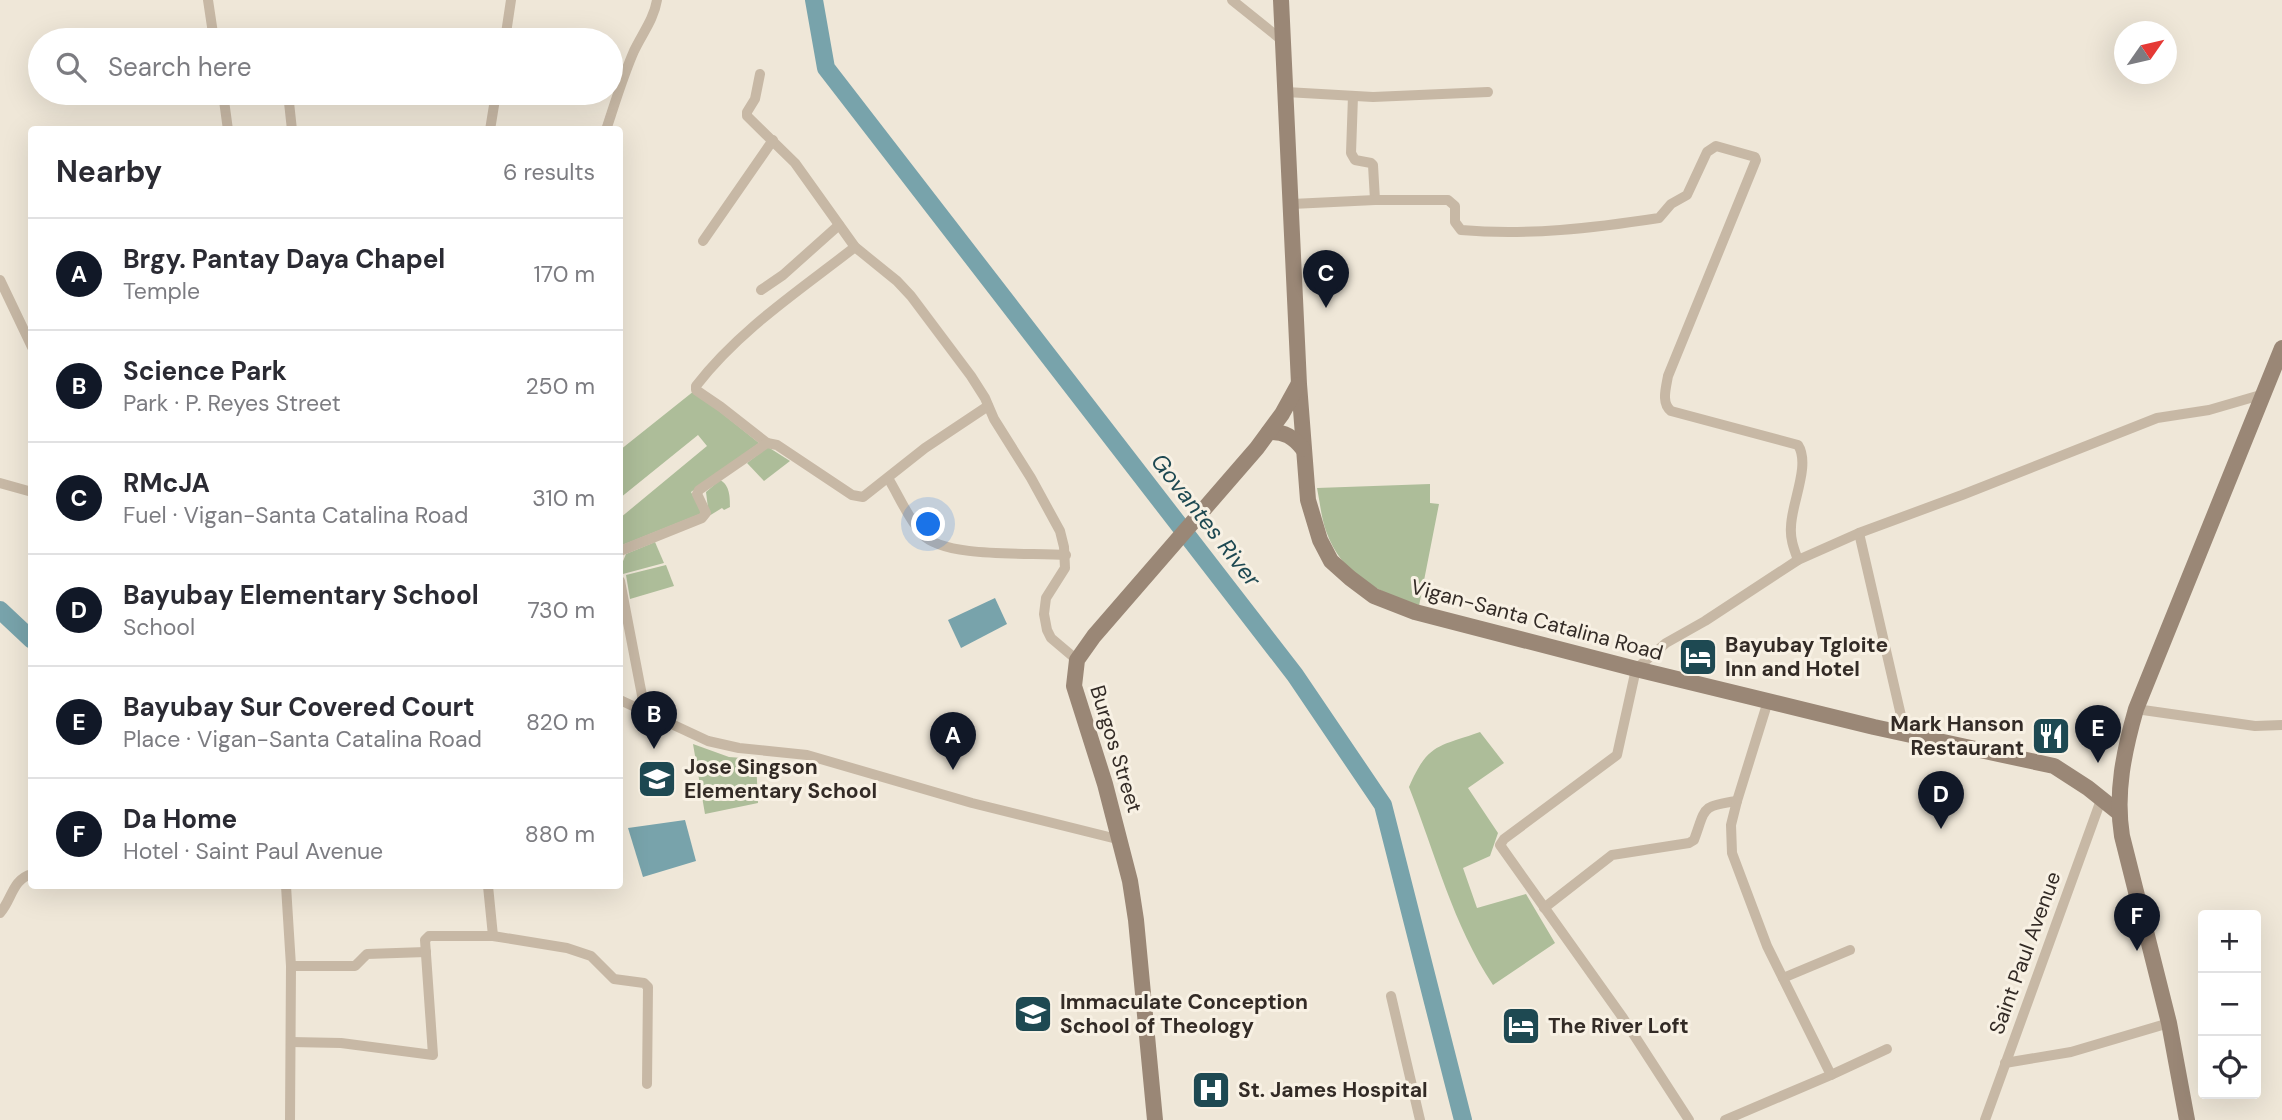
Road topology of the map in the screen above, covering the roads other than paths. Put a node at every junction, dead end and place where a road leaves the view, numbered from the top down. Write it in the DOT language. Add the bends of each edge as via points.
graph roads {
  1 [pos="208,0"];
  2 [pos="511,0"];
  3 [pos="657,0"];
  4 [pos="1232,0"];
  5 [pos="1281,0"];
  6 [pos="213,28"];
  7 [pos="507,28"];
  8 [pos="1283,41"];
  9 [pos="760,74"];
  10 [pos="623,81"];
  11 [pos="1286,92"];
  12 [pos="1488,92"];
  13 [pos="1353,96"];
  14 [pos="225,105"];
  15 [pos="289,105"];
  16 [pos="494,105"];
  17 [pos="615,105"];
  18 [pos="227,126"];
  19 [pos="292,126"];
  20 [pos="491,126"];
  21 [pos="607,126"];
  22 [pos="773,140"];
  23 [pos="1374,200"];
  24 [pos="1292,204"];
  25 [pos="839,225"];
  26 [pos="703,241"];
  27 [pos="855,247"];
  28 [pos="0,280"];
  29 [pos="761,290"];
  30 [pos="28,339"];
  31 [pos="2282,348"];
  32 [pos="1299,384"];
  33 [pos="2264,394"];
  34 [pos="988,406"];
  35 [pos="1269,432"];
  36 [pos="767,443"];
  37 [pos="1303,449"];
  38 [pos="888,478"];
  39 [pos="0,483"];
  40 [pos="28,491"];
  41 [pos="1859,533"];
  42 [pos="623,550"];
  43 [pos="1066,555"];
  44 [pos="1798,560"];
  45 [pos="623,597"];
  46 [pos="1077,660"];
  47 [pos="1636,669"];
  48 [pos="623,701"];
  49 [pos="1769,701"];
  50 [pos="2136,709"];
  51 [pos="645,711"];
  52 [pos="2282,725"];
  53 [pos="1905,733"];
  54 [pos="2101,800"];
  55 [pos="1737,801"];
  56 [pos="2118,812"];
  57 [pos="1121,840"];
  58 [pos="28,875"];
  59 [pos="286,889"];
  60 [pos="488,889"];
  61 [pos="1544,908"];
  62 [pos="0,913"];
  63 [pos="493,936"];
  64 [pos="1850,950"];
  65 [pos="426,952"];
  66 [pos="292,966"];
  67 [pos="1783,978"];
  68 [pos="1391,996"];
  69 [pos="2169,1023"];
  70 [pos="291,1042"];
  71 [pos="1886,1049"];
  72 [pos="2005,1063"];
  73 [pos="1831,1075"];
  74 [pos="647,1084"];
  75 [pos="290,1120"];
  76 [pos="1155,1120"];
  77 [pos="1420,1120"];
  78 [pos="1689,1120"];
  79 [pos="1725,1120"];
  80 [pos="1986,1120"];
  81 [pos="2187,1120"];
  1 -- 6 [label="street"];
  2 -- 7 [label="street"];
  3 -- 10 [label="street"];
  4 -- 8 [label="street"];
  5 -- 8 [label="main road, Vigan-Santa Catalina Road"];
  8 -- 11 [label="main road, Vigan-Santa Catalina Road"];
  9 -- 22 [label="street" via="746,115"];
  11 -- 13 [label="street"];
  11 -- 24 [label="main road, Vigan-Santa Catalina Road"];
  12 -- 13 [label="street"];
  13 -- 23 [label="street" via="1350,153 1355,160 1373,165"];
  14 -- 18 [label="street"];
  15 -- 19 [label="street"];
  16 -- 20 [label="street"];
  17 -- 21 [label="street"];
  22 -- 25 [label="street"];
  22 -- 26 [label="street"];
  23 -- 24 [label="street"];
  23 -- 44 [label="street" via="1451,202 1461,229 1590,228 1659,218 1687,194 1707,152 1716,146 1755,157 1668,376 1665,400 1671,411 1798,445 1802,470 1790,526"];
  24 -- 32 [label="main road, Vigan-Santa Catalina Road"];
  25 -- 27 [label="street"];
  25 -- 29 [label="street"];
  27 -- 34 [label="street" via="911,296"];
  27 -- 36 [label="street" via="781,303 696,386"];
  28 -- 30 [label="street"];
  31 -- 33 [label="main road"];
  32 -- 35 [label="main road, Burgos Street"];
  32 -- 37 [label="main road, Vigan-Santa Catalina Road"];
  33 -- 41 [label="street" via="2209,410 2157,418"];
  33 -- 50 [label="main road"];
  34 -- 38 [label="street" via="925,447"];
  34 -- 43 [label="street" via="1056,523"];
  35 -- 37 [label="main road" via="1289,435"];
  35 -- 46 [label="main road, Burgos Street"];
  36 -- 38 [label="street" via="856,497 869,494"];
  36 -- 42 [label="street" via="699,490 706,513 702,518"];
  37 -- 47 [label="main road, Vigan-Santa Catalina Road" via="1308,500 1320,540 1331,561 1374,596 1415,612"];
  38 -- 43 [label="street" via="922,534 940,546"];
  39 -- 40 [label="street"];
  41 -- 44 [label="street"];
  41 -- 53 [label="street"];
  43 -- 46 [label="street" via="1063,574 1046,598 1044,614 1049,635"];
  44 -- 47 [label="street" via="1666,643"];
  45 -- 51 [label="street"];
  46 -- 57 [label="main road, Burgos Street" via="1074,686"];
  47 -- 49 [label="main road, Vigan-Santa Catalina Road"];
  47 -- 61 [label="street" via="1617,755 1500,842"];
  48 -- 51 [label="street"];
  49 -- 53 [label="main road, Vigan-Santa Catalina Road"];
  49 -- 55 [label="street"];
  50 -- 52 [label="street" via="2255,726"];
  50 -- 56 [label="main road" via="2125,751"];
  51 -- 57 [label="street" via="722,746 807,755"];
  53 -- 54 [label="main road, Vigan-Santa Catalina Road" via="2054,766"];
  54 -- 56 [label="main road, Vigan-Santa Catalina Road"];
  54 -- 72 [label="street, Saint Paul Avenue"];
  55 -- 61 [label="street" via="1704,810 1689,843 1612,855"];
  55 -- 67 [label="street" via="1731,825 1732,853"];
  56 -- 69 [label="main road"];
  57 -- 76 [label="main road, Burgos Street" via="1136,920"];
  58 -- 62 [label="street" via="17,883"];
  59 -- 66 [label="street"];
  60 -- 63 [label="street"];
  61 -- 78 [label="street"];
  63 -- 65 [label="street" via="429,936"];
  63 -- 74 [label="street" via="568,948 591,956 614,979 644,983 648,987"];
  64 -- 67 [label="street"];
  65 -- 66 [label="street" via="368,954 355,966"];
  65 -- 70 [label="street" via="433,1055 341,1043"];
  66 -- 70 [label="street"];
  67 -- 73 [label="street"];
  68 -- 77 [label="street"];
  69 -- 72 [label="street" via="2071,1052"];
  69 -- 81 [label="main road"];
  70 -- 75 [label="street"];
  71 -- 73 [label="street"];
  72 -- 80 [label="street, Saint Paul Avenue"];
  73 -- 79 [label="street"];
}
